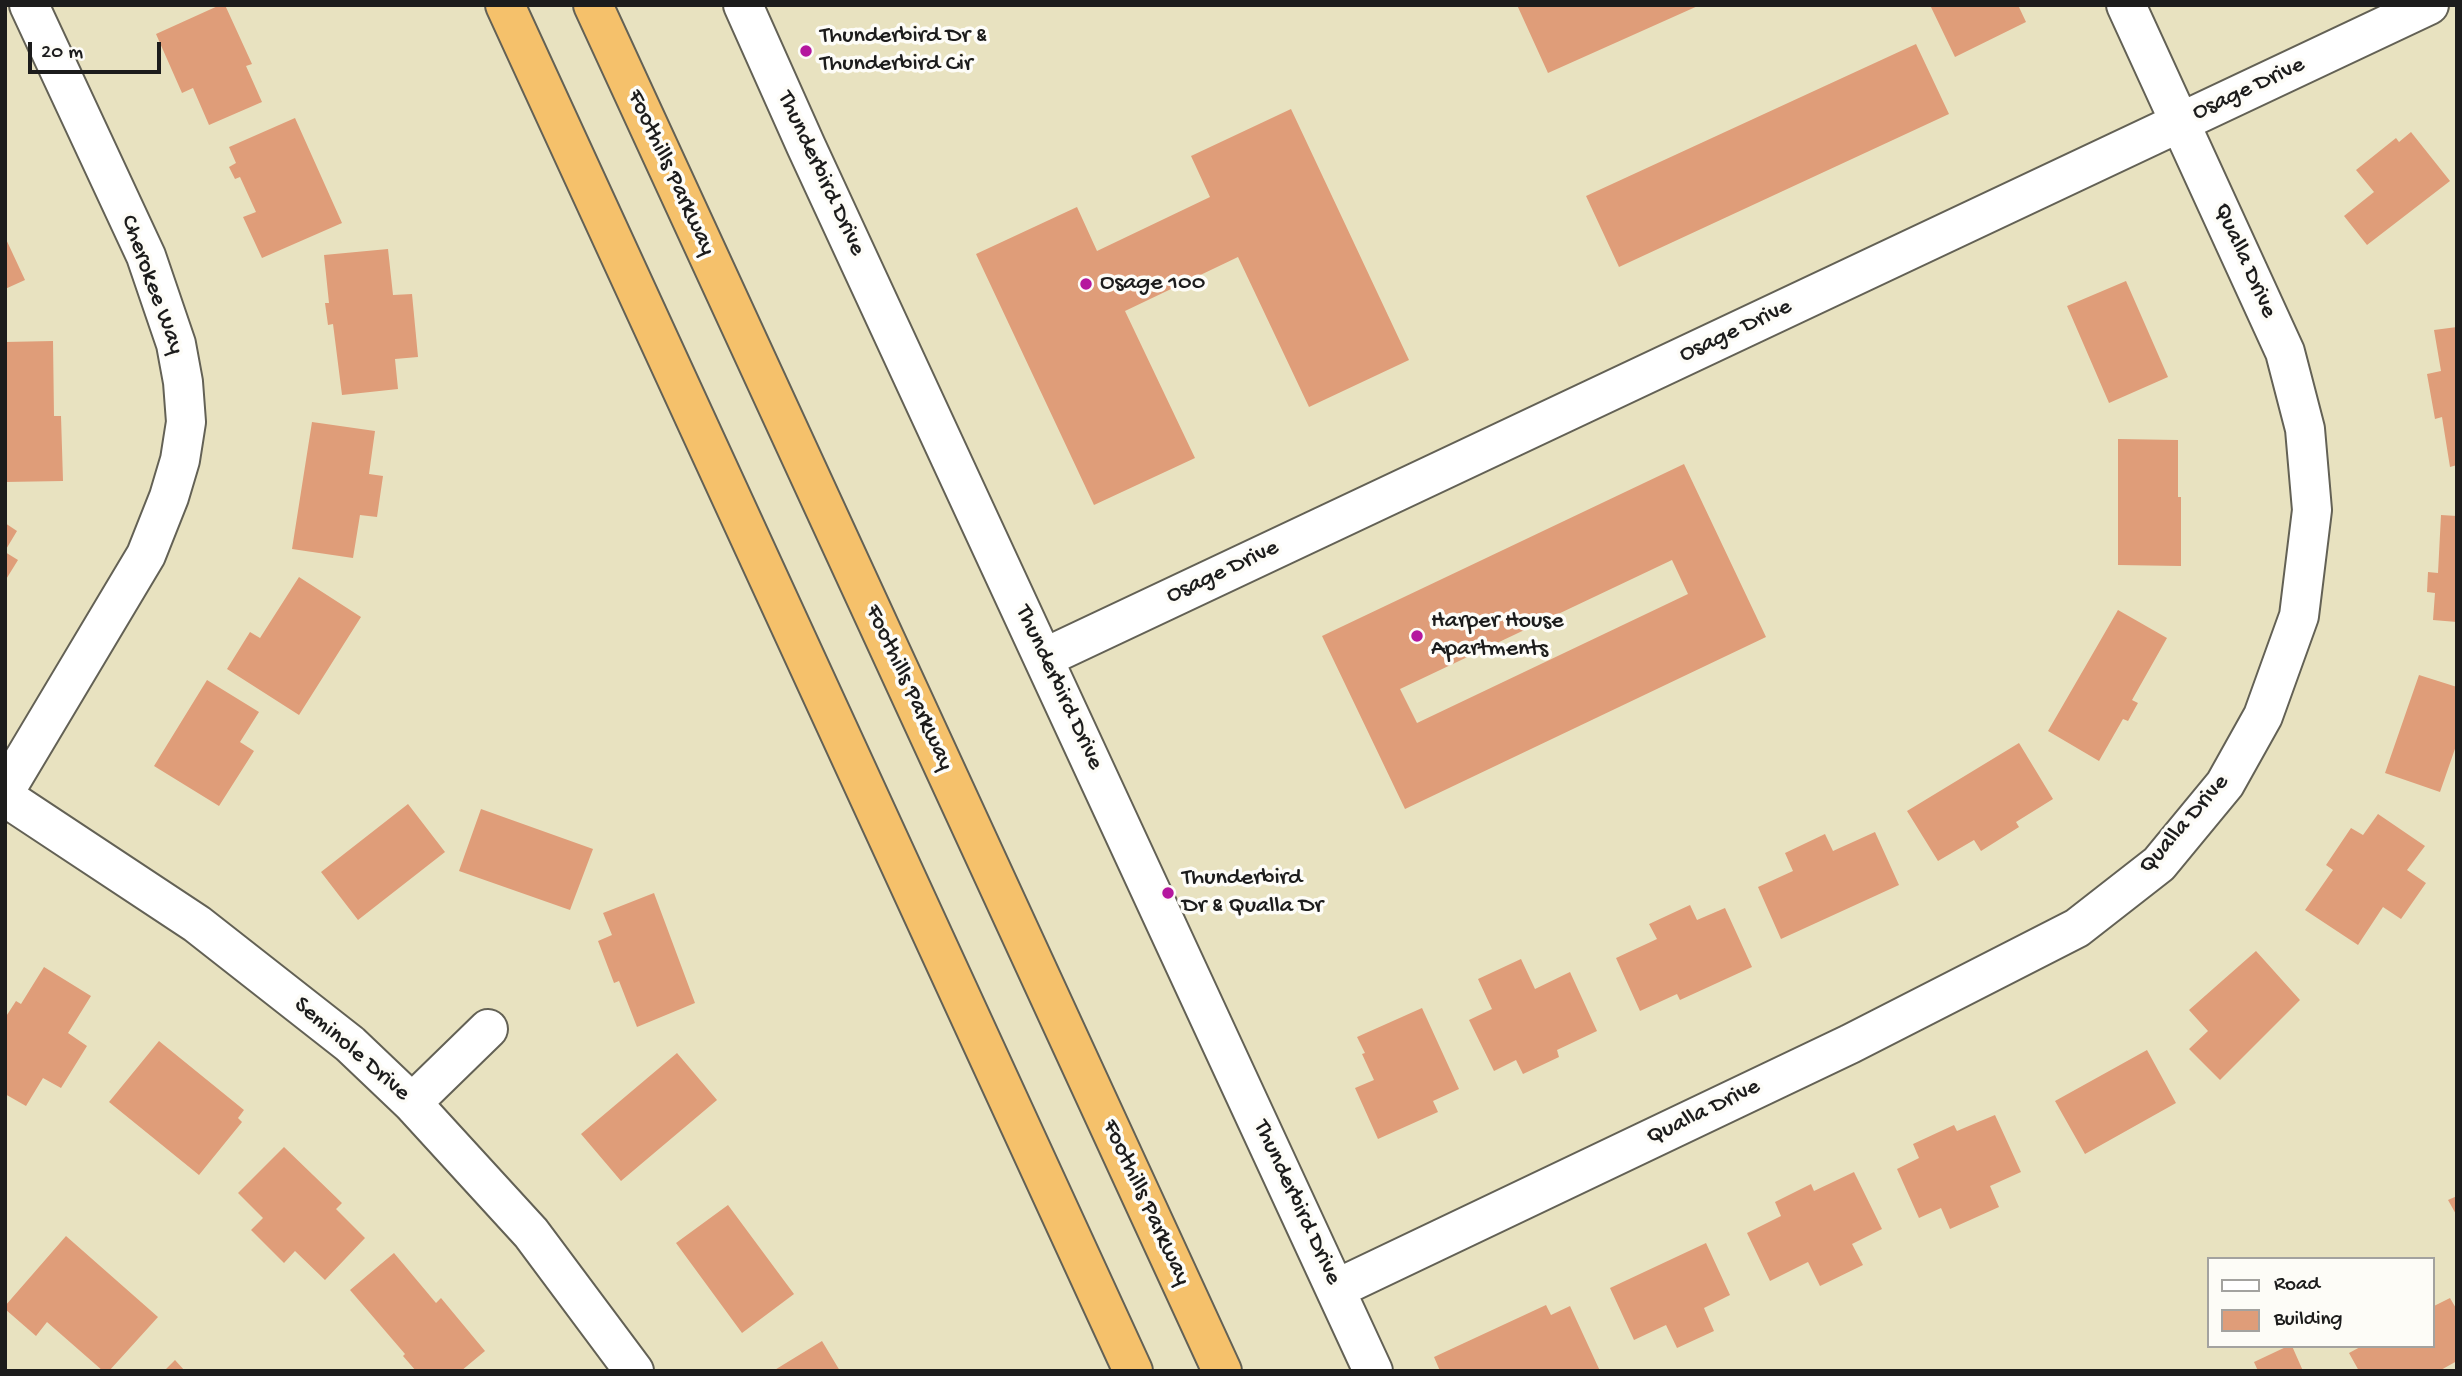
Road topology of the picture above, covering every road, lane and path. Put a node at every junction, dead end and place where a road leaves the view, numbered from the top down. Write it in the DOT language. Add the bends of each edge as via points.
graph roads {
  1 [pos="29,5"];
  2 [pos="505,5"];
  3 [pos="593,5"];
  4 [pos="743,5"];
  5 [pos="2126,5"];
  6 [pos="2429,5"];
  7 [pos="2180,122"];
  8 [pos="1044,659"];
  9 [pos="5,791"];
  10 [pos="5,797"];
  11 [pos="488,1029"];
  12 [pos="412,1103"];
  13 [pos="1336,1289"];
  14 [pos="634,1371"];
  15 [pos="1133,1371"];
  16 [pos="1222,1371"];
  17 [pos="1373,1371"];
  1 -- 9 [label="street, Cherokee Way" via="146,256 176,344 186,422 169,498 146,555"];
  2 -- 15 [label="highway"];
  3 -- 16 [label="highway, Foothills Parkway"];
  4 -- 8 [label="street, Thunderbird Drive"];
  5 -- 7 [label="street, Qualla Drive"];
  6 -- 7 [label="street, Osage Drive"];
  7 -- 8 [label="street, Osage Drive"];
  7 -- 13 [label="street, Qualla Drive" via="2285,352 2305,429 2312,510 2299,616 2263,716 2225,784 2158,864 2077,929 1837,1050"];
  8 -- 13 [label="street, Thunderbird Drive"];
  10 -- 12 [label="street, Seminole Drive" via="197,924 350,1044"];
  11 -- 12 [label="street"];
  12 -- 14 [label="street, Seminole Drive" via="531,1233"];
  13 -- 17 [label="street, Thunderbird Drive"];
}
